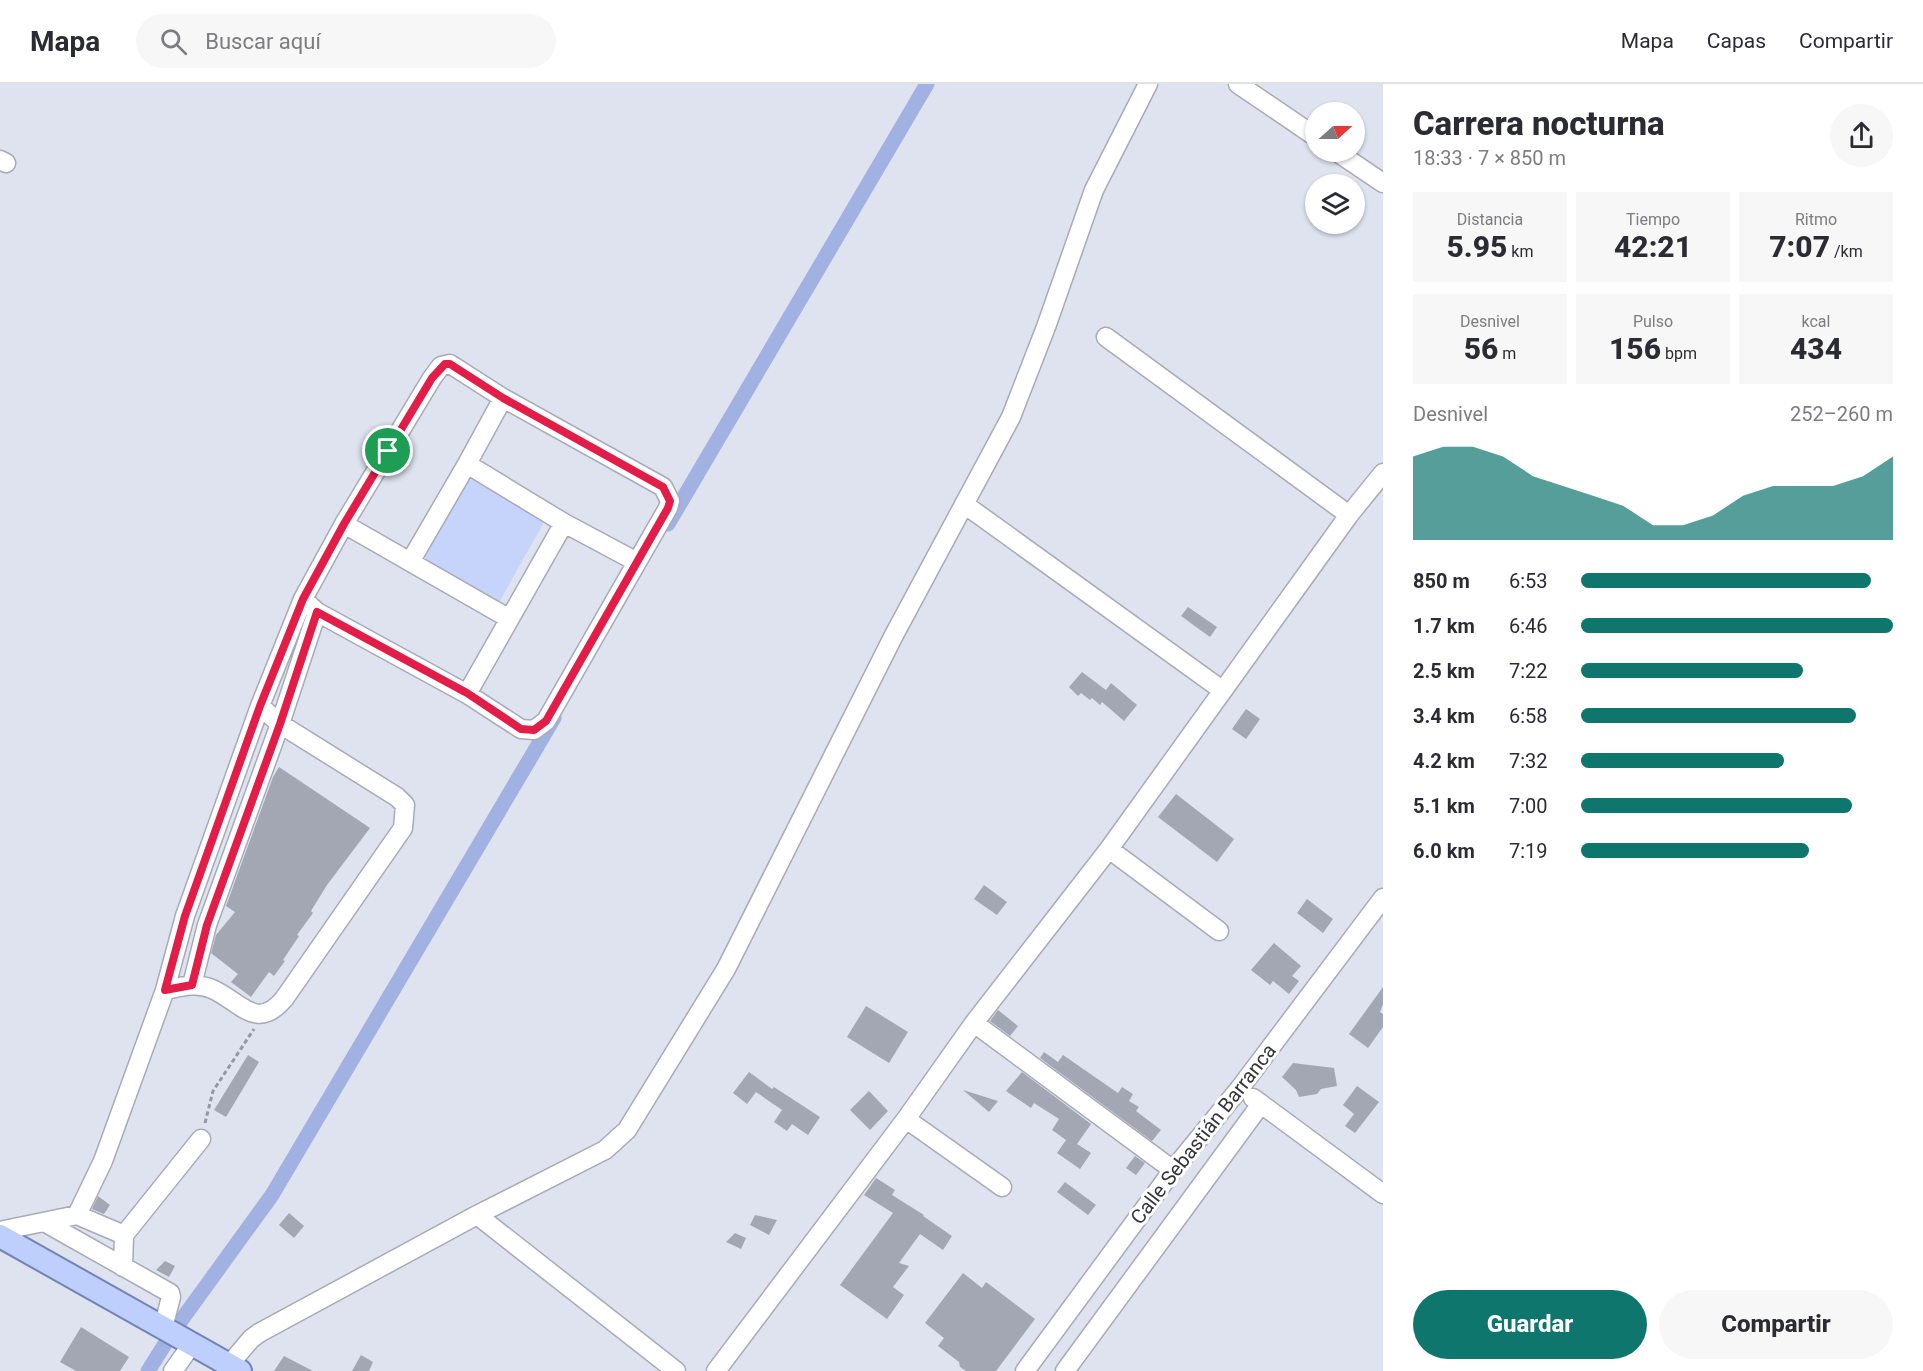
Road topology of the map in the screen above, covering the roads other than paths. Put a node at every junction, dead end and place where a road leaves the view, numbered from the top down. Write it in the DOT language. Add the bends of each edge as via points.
graph roads {
  1 [pos="1148,84"];
  2 [pos="1238,84"];
  3 [pos="1305,130"];
  4 [pos="1351,162"];
  5 [pos="1383,183"];
  6 [pos="1106,337"];
  7 [pos="503,398"];
  8 [pos="467,464"];
  9 [pos="1383,473"];
  10 [pos="964,504"];
  11 [pos="1349,515"];
  12 [pos="564,523"];
  13 [pos="344,524"];
  14 [pos="410,562"];
  15 [pos="637,562"];
  16 [pos="303,599"];
  17 [pos="317,612"];
  18 [pos="508,618"];
  19 [pos="1222,690"];
  20 [pos="467,693"];
  21 [pos="260,706"];
  22 [pos="280,724"];
  23 [pos="1109,849"];
  24 [pos="1383,898"];
  25 [pos="1219,931"];
  26 [pos="192,985"];
  27 [pos="165,990"];
  28 [pos="974,1023"];
  29 [pos="1240,1088"];
  30 [pos="1261,1104"];
  31 [pos="906,1119"];
  32 [pos="201,1139"];
  33 [pos="1173,1170"];
  34 [pos="1002,1187"];
  35 [pos="1383,1194"];
  36 [pos="77,1215"];
  37 [pos="477,1215"];
  38 [pos="46,1223"];
  39 [pos="0,1231"];
  40 [pos="1128,1231"];
  41 [pos="124,1235"];
  42 [pos="0,1236"];
  43 [pos="1151,1254"];
  44 [pos="123,1267"];
  45 [pos="163,1328"];
  46 [pos="192,1344"];
  47 [pos="234,1368"];
  48 [pos="173,1371"];
  49 [pos="676,1371"];
  50 [pos="716,1371"];
  51 [pos="1025,1371"];
  52 [pos="1065,1371"];
  1 -- 10 [label="street" via="1094,190 1011,417"];
  2 -- 3 [label="street"];
  4 -- 5 [label="street"];
  6 -- 11 [label="street"];
  7 -- 8 [label="street"];
  7 -- 13 [label="street" via="450,364 441,366"];
  7 -- 15 [label="street" via="663,487 670,501 668,508"];
  8 -- 12 [label="street"];
  8 -- 14 [label="street"];
  9 -- 11 [label="street"];
  10 -- 19 [label="street"];
  10 -- 37 [label="street" via="726,969 627,1130 604,1150"];
  11 -- 19 [label="street"];
  12 -- 15 [label="street"];
  12 -- 18 [label="street"];
  13 -- 14 [label="street"];
  13 -- 16 [label="street"];
  14 -- 18 [label="street"];
  15 -- 20 [label="street" via="546,721 534,730 521,729"];
  16 -- 17 [label="street"];
  16 -- 21 [label="street"];
  17 -- 20 [label="street"];
  17 -- 22 [label="street"];
  18 -- 20 [label="street"];
  19 -- 23 [label="street"];
  21 -- 22 [label="street"];
  21 -- 27 [label="street" via="185,916"];
  22 -- 26 [label="street" via="207,925"];
  22 -- 26 [label="street" via="397,797 405,805 403,828 271,1012 263,1015 240,1007 210,988"];
  23 -- 25 [label="street"];
  23 -- 28 [label="street"];
  24 -- 29 [label="street, Calle Sebastián Barranca"];
  26 -- 27 [label="street"];
  27 -- 36 [label="street" via="104,1161"];
  28 -- 31 [label="street"];
  28 -- 33 [label="street"];
  29 -- 30 [label="street"];
  29 -- 33 [label="street, Calle Sebastián Barranca"];
  30 -- 35 [label="street"];
  30 -- 43 [label="street"];
  31 -- 34 [label="street"];
  31 -- 50 [label="street"];
  32 -- 41 [label="street"];
  33 -- 40 [label="street, Calle Sebastián Barranca"];
  36 -- 38 [label="street"];
  36 -- 41 [label="street"];
  37 -- 47 [label="street" via="259,1333 251,1339"];
  37 -- 49 [label="street"];
  38 -- 39 [label="street"];
  38 -- 44 [label="street"];
  40 -- 43 [label="street"];
  40 -- 51 [label="street, Calle Sebastián Barranca"];
  41 -- 44 [label="street"];
  42 -- 45 [label="main road"];
  43 -- 52 [label="street"];
  44 -- 45 [label="street" via="170,1293"];
  45 -- 46 [label="main road"];
  46 -- 47 [label="main road"];
  46 -- 48 [label="street"];
}
